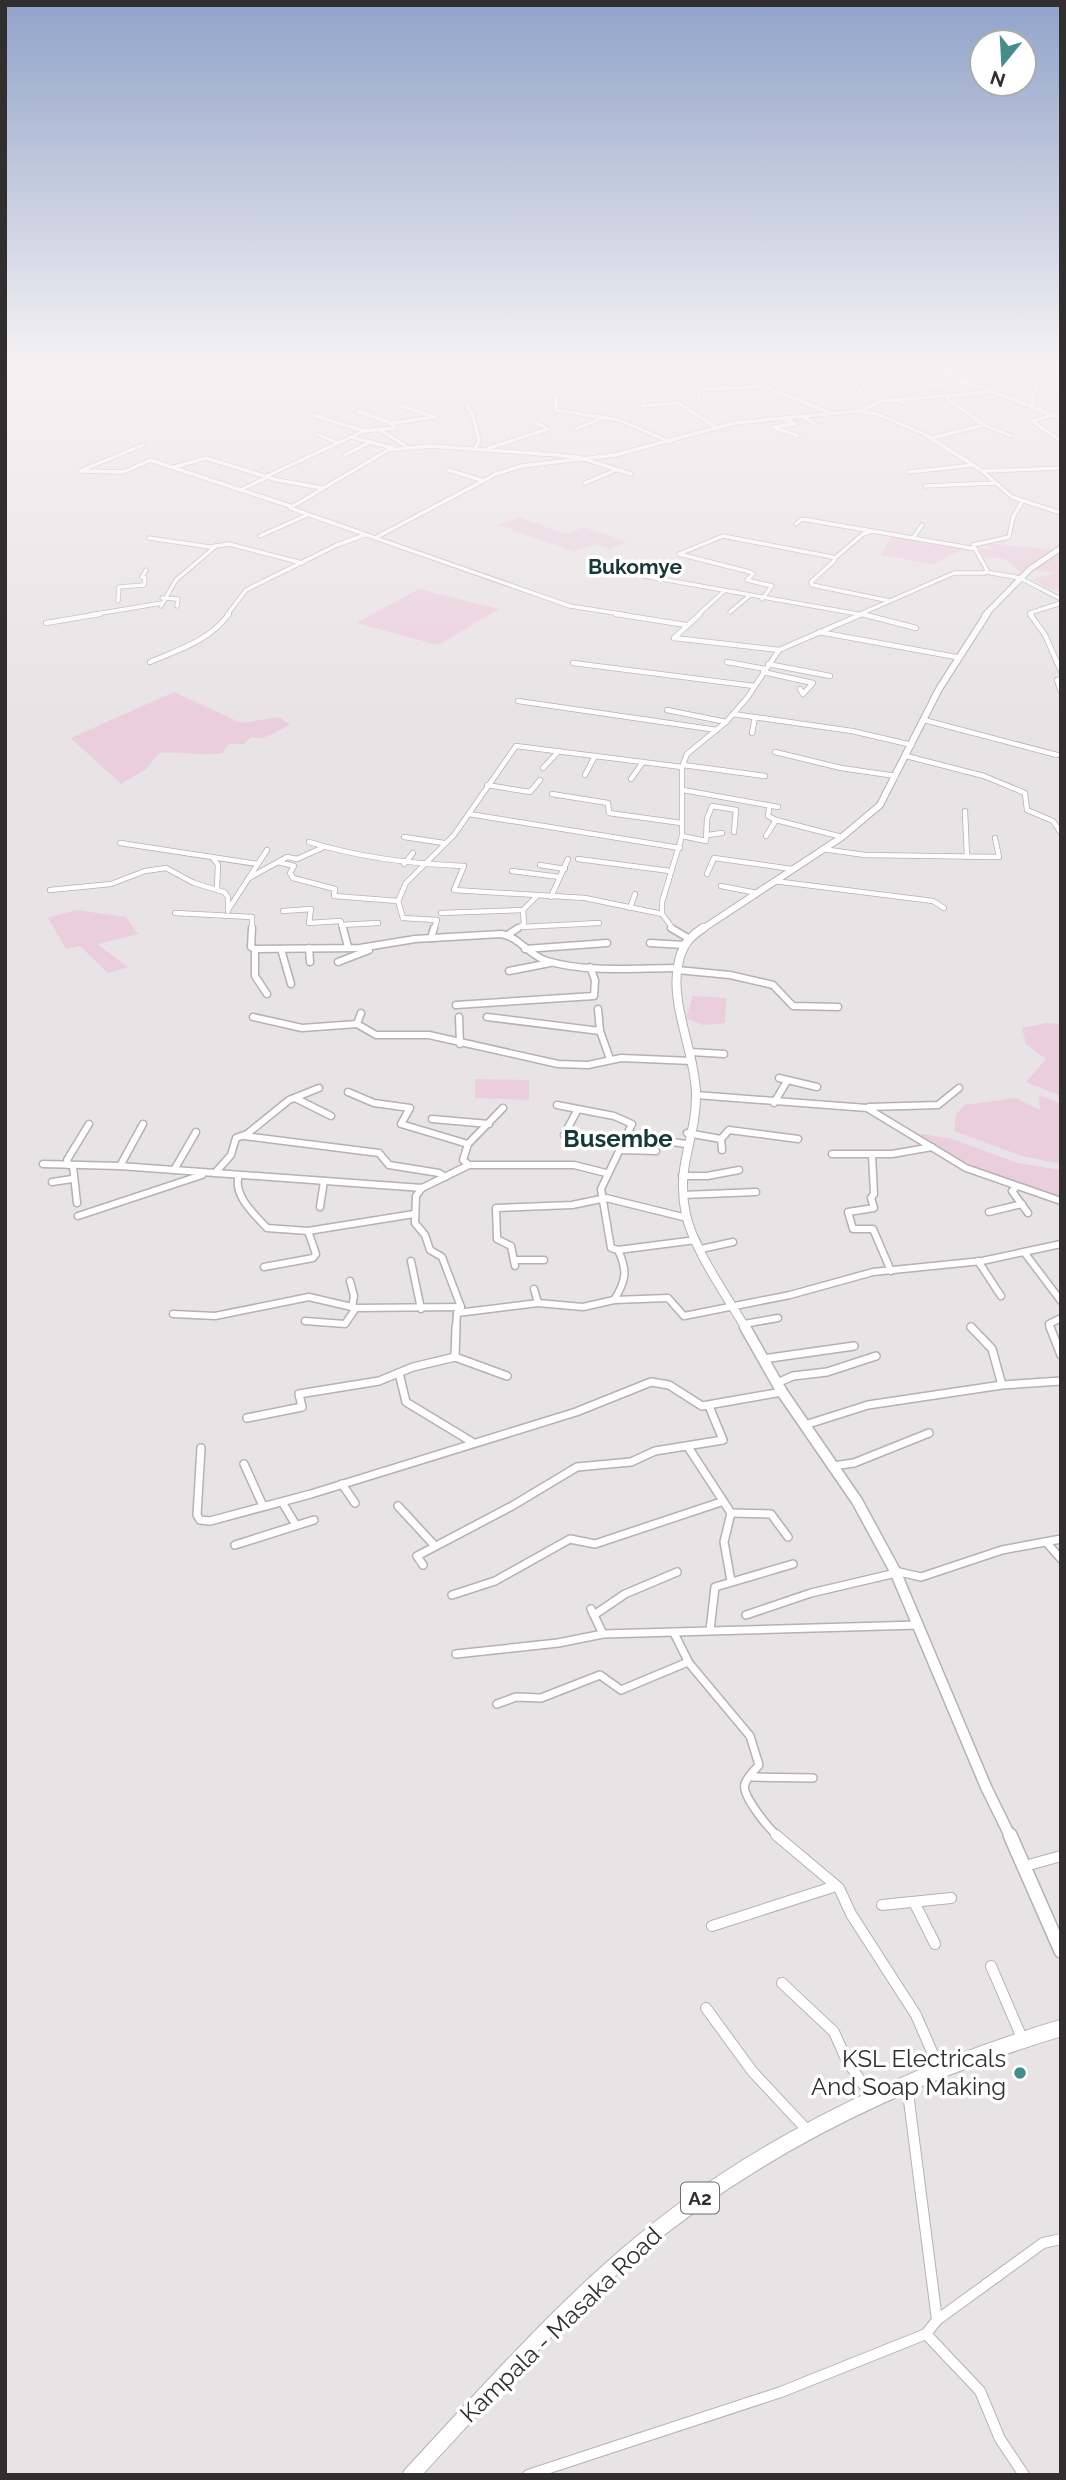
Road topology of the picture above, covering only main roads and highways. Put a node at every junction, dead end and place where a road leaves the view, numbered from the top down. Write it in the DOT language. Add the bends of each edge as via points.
graph roads {
  1 [pos="1061,2028"];
  2 [pos="411,2475"];
  1 -- 2 [label="main road, Kampala - Masaka Road / A2" via="939,2068 872,2097 742,2168 649,2237 533,2347"];
}
